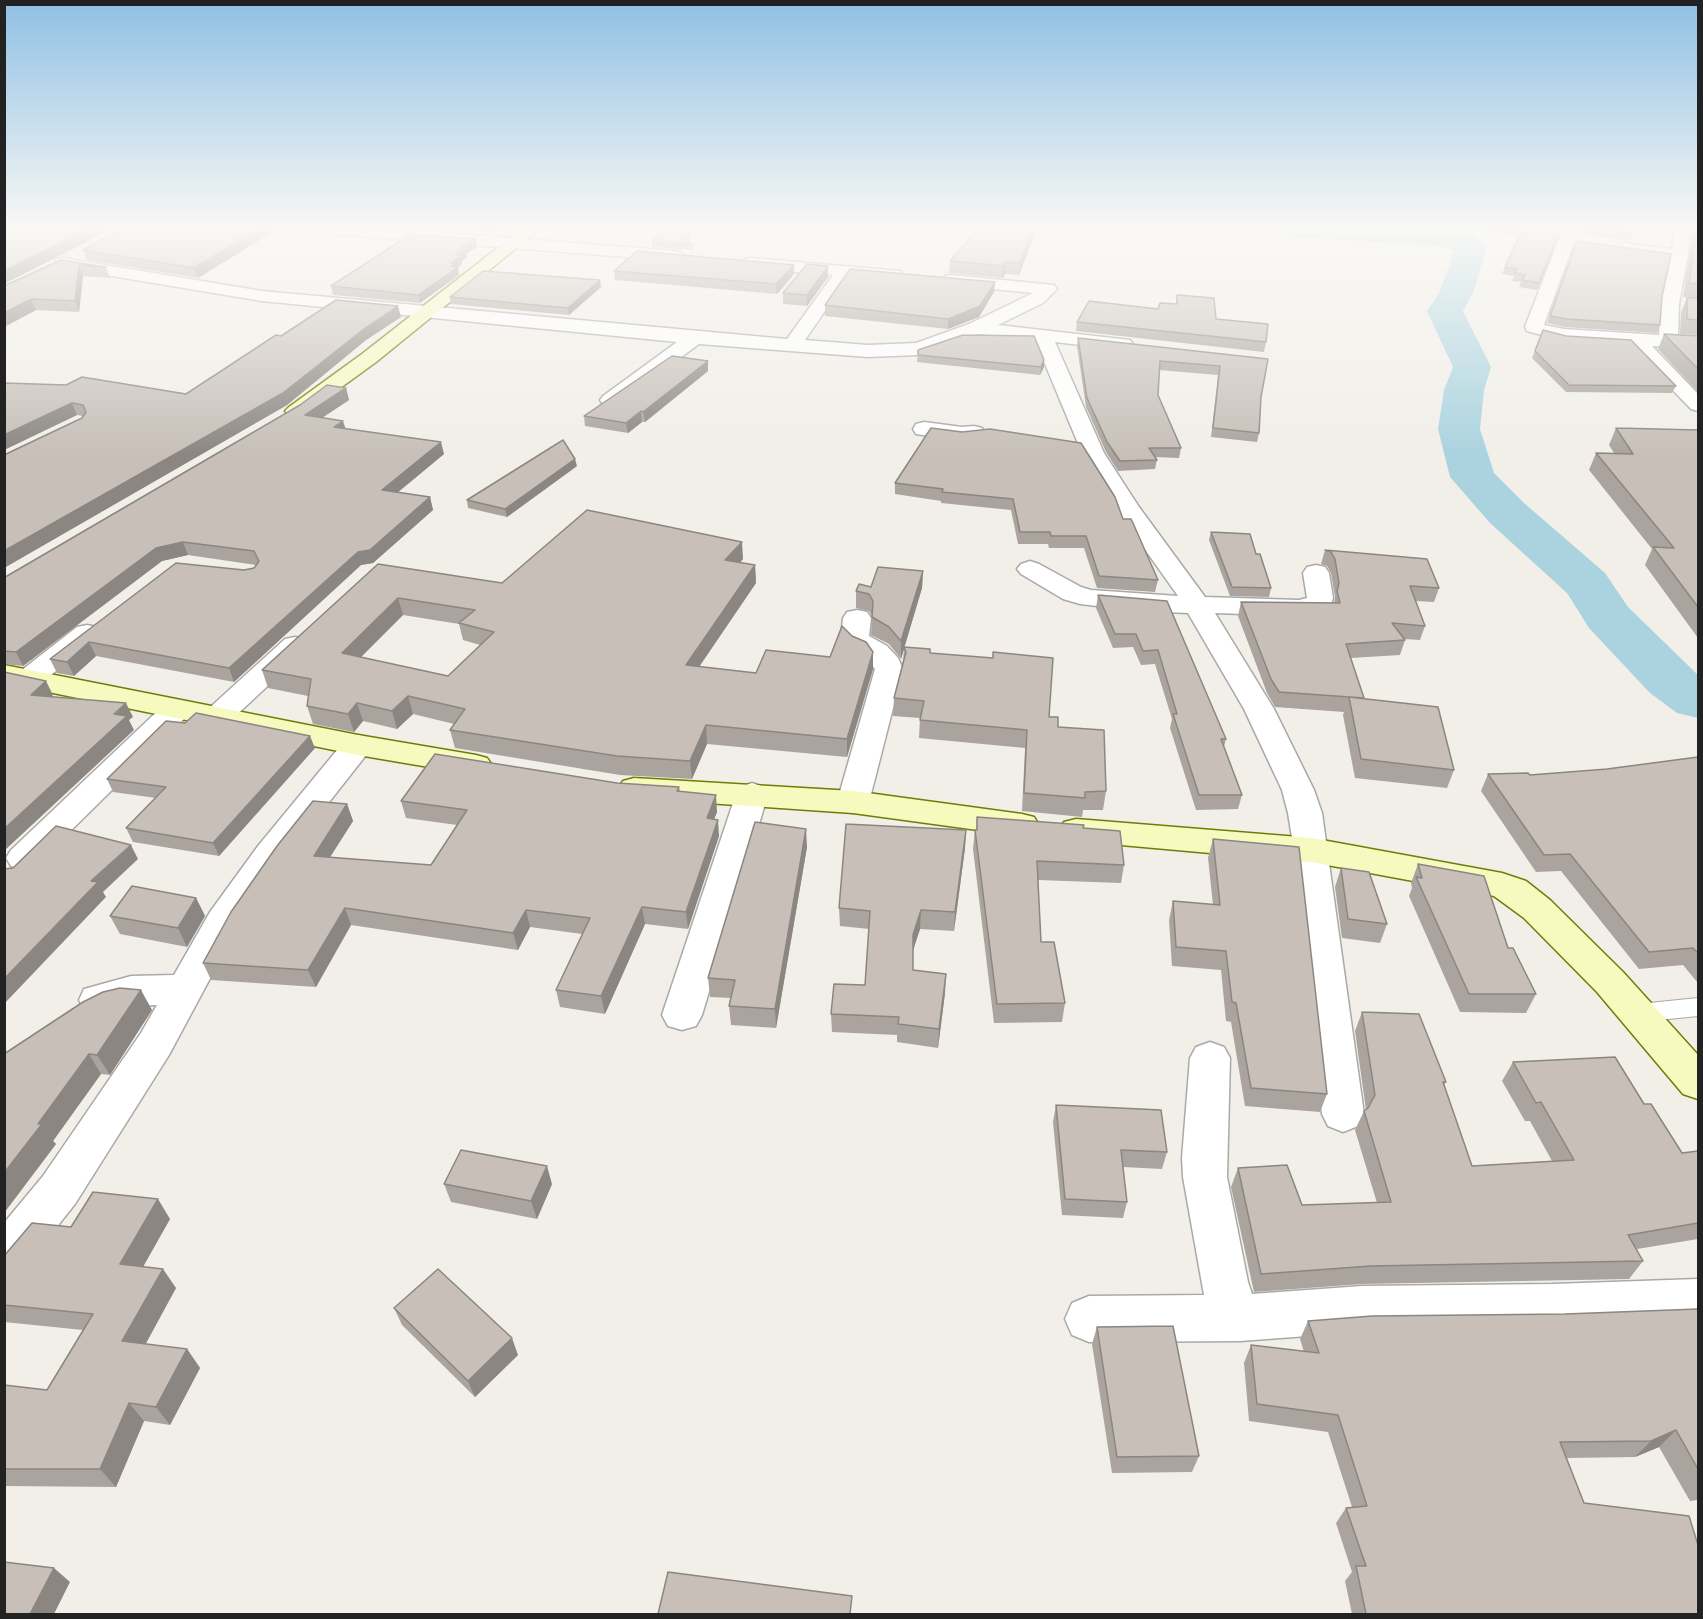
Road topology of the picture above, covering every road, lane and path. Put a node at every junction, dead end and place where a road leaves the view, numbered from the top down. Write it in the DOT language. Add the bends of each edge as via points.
graph roads {
  1 [pos="353,304"];
  2 [pos="434,304"];
  3 [pos="821,304"];
  4 [pos="1027,304"];
  5 [pos="1544,304"];
  6 [pos="1670,304"];
  7 [pos="1689,305"];
  8 [pos="426,310"];
  9 [pos="976,328"];
  10 [pos="1042,335"];
  11 [pos="695,338"];
  12 [pos="1635,339"];
  13 [pos="1668,340"];
  14 [pos="1698,343"];
  15 [pos="793,344"];
  16 [pos="1145,346"];
  17 [pos="1698,405"];
  18 [pos="594,411"];
  19 [pos="278,422"];
  20 [pos="924,429"];
  21 [pos="999,433"];
  22 [pos="1062,444"];
  23 [pos="1092,447"];
  24 [pos="1030,569"];
  25 [pos="1316,573"];
  26 [pos="1197,606"];
  27 [pos="109,616"];
  28 [pos="857,618"];
  29 [pos="312,629"];
  30 [pos="16,676"];
  31 [pos="177,710"];
  32 [pos="217,717"];
  33 [pos="358,745"];
  34 [pos="508,770"];
  35 [pos="609,785"];
  36 [pos="752,794"];
  37 [pos="853,802"];
  38 [pos="1311,850"];
  39 [pos="8,872"];
  40 [pos="185,989"];
  41 [pos="1698,1007"];
  42 [pos="1639,1013"];
  43 [pos="71,1015"];
  44 [pos="682,1015"];
  45 [pos="1210,1058"];
  46 [pos="1698,1082"];
  47 [pos="1343,1114"];
  48 [pos="4,1258"];
  49 [pos="1698,1302"];
  50 [pos="1240,1317"];
  51 [pos="1089,1318"];
  1 -- 8 [label="street"];
  2 -- 8 [label="main road"];
  3 -- 15 [label="street"];
  4 -- 9 [label="street"];
  5 -- 12 [label="street" via="1534,327 1541,331"];
  6 -- 7 [label="street"];
  6 -- 13 [label="street"];
  8 -- 11 [label="street"];
  8 -- 19 [label="main road" via="343,378"];
  9 -- 10 [label="street"];
  9 -- 15 [label="street" via="906,351"];
  10 -- 16 [label="street"];
  10 -- 23 [label="street"];
  11 -- 15 [label="street"];
  11 -- 18 [label="street"];
  12 -- 13 [label="street"];
  12 -- 17 [label="street"];
  13 -- 14 [label="street"];
  20 -- 21 [label="street"];
  22 -- 23 [label="street"];
  23 -- 26 [label="street" via="1129,510"];
  24 -- 26 [label="street" via="1072,593 1089,598"];
  25 -- 26 [label="street" via="1320,598 1313,607"];
  26 -- 38 [label="street" via="1259,709 1298,790"];
  27 -- 30 [label="street"];
  28 -- 37 [label="street" via="855,638 877,652 889,669"];
  29 -- 32 [label="street"];
  30 -- 31 [label="main road"];
  31 -- 32 [label="main road"];
  31 -- 39 [label="street"];
  32 -- 33 [label="main road"];
  33 -- 34 [label="main road"];
  33 -- 40 [label="street" via="270,854 229,912"];
  35 -- 36 [label="main road"];
  36 -- 37 [label="main road"];
  36 -- 44 [label="street"];
  37 -- 38 [label="main road" via="1035,826"];
  38 -- 42 [label="main road" via="1514,890"];
  38 -- 47 [label="street"];
  40 -- 43 [label="street" via="105,997"];
  40 -- 48 [label="street" via="59,1190"];
  41 -- 42 [label="lane"];
  42 -- 46 [label="main road"];
  45 -- 50 [label="street" via="1205,1177 1224,1282"];
  49 -- 50 [label="street" via="1362,1309"];
  50 -- 51 [label="street"];
}
